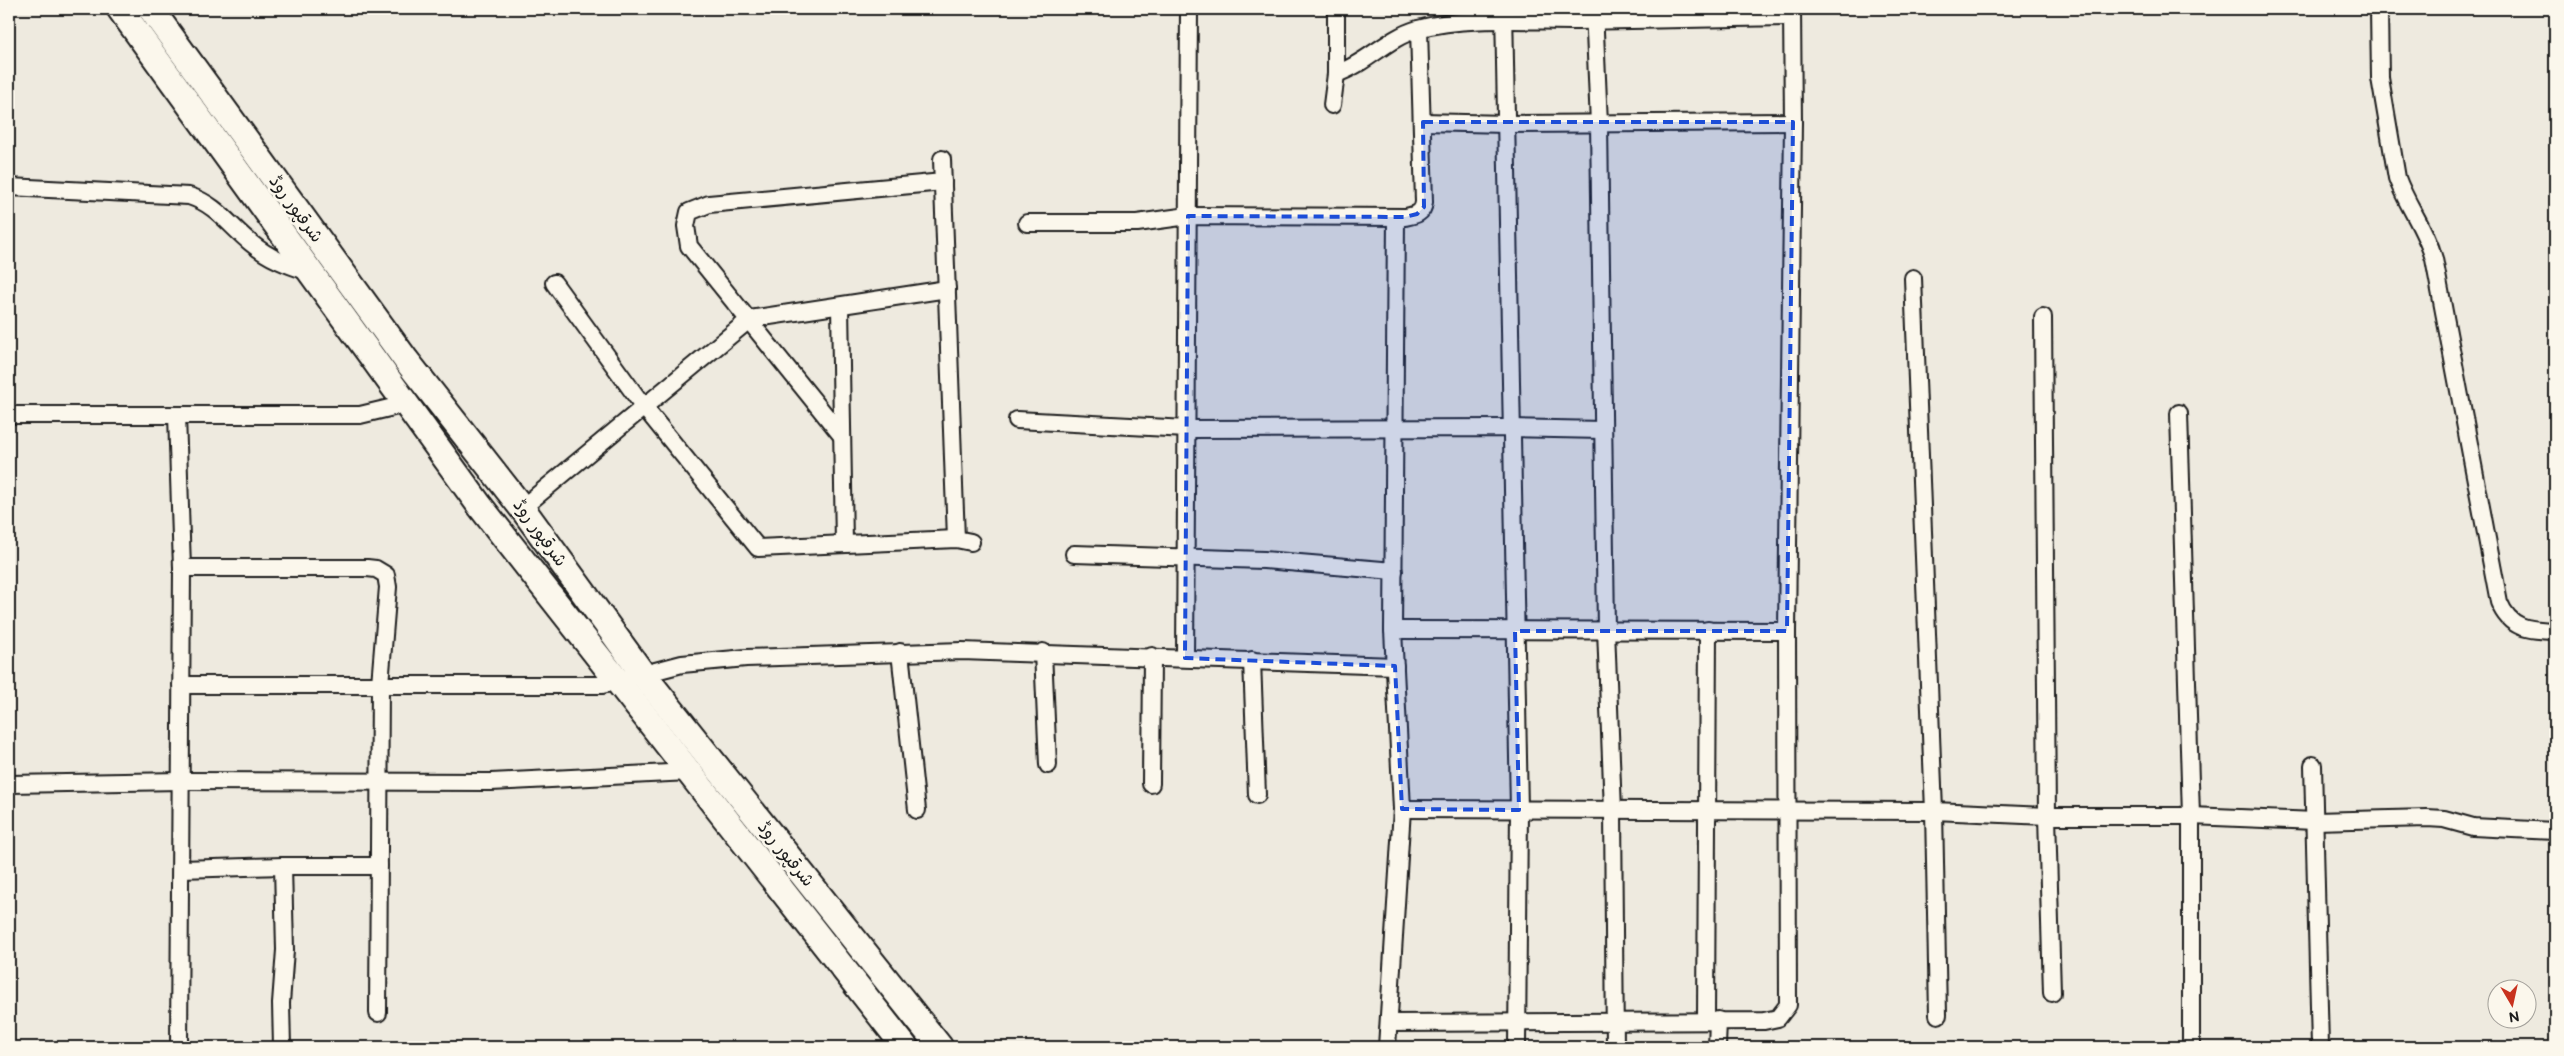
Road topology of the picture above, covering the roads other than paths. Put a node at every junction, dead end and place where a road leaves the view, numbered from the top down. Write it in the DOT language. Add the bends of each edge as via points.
graph roads {
  1 [pos="120,9"];
  2 [pos="151,9"];
  3 [pos="1190,9"];
  4 [pos="1336,9"];
  5 [pos="2378,9"];
  6 [pos="1792,13"];
  7 [pos="1504,15"];
  8 [pos="1595,15"];
  9 [pos="1419,29"];
  10 [pos="1336,74"];
  11 [pos="1332,105"];
  12 [pos="1423,122"];
  13 [pos="1793,122"];
  14 [pos="1506,124"];
  15 [pos="1600,124"];
  16 [pos="942,159"];
  17 [pos="942,182"];
  18 [pos="9,187"];
  19 [pos="1188,216"];
  20 [pos="1396,216"];
  21 [pos="1027,222"];
  22 [pos="310,272"];
  23 [pos="1913,278"];
  24 [pos="554,283"];
  25 [pos="947,290"];
  26 [pos="840,306"];
  27 [pos="2043,317"];
  28 [pos="750,319"];
  29 [pos="406,404"];
  30 [pos="644,407"];
  31 [pos="2179,413"];
  32 [pos="9,415"];
  33 [pos="178,415"];
  34 [pos="1017,420"];
  35 [pos="1512,428"];
  36 [pos="1186,429"];
  37 [pos="1393,429"];
  38 [pos="1603,430"];
  39 [pos="842,436"];
  40 [pos="522,508"];
  41 [pos="844,544"];
  42 [pos="1074,554"];
  43 [pos="1186,559"];
  44 [pos="182,568"];
  45 [pos="1394,571"];
  46 [pos="1606,629"];
  47 [pos="1393,630"];
  48 [pos="1708,630"];
  49 [pos="1516,631"];
  50 [pos="1787,631"];
  51 [pos="2555,631"];
  52 [pos="900,652"];
  53 [pos="1043,652"];
  54 [pos="1152,656"];
  55 [pos="1185,658"];
  56 [pos="1252,660"];
  57 [pos="1395,666"];
  58 [pos="642,673"];
  59 [pos="617,681"];
  60 [pos="380,684"];
  61 [pos="181,685"];
  62 [pos="1048,765"];
  63 [pos="2313,765"];
  64 [pos="689,772"];
  65 [pos="181,781"];
  66 [pos="380,782"];
  67 [pos="9,784"];
  68 [pos="1151,784"];
  69 [pos="1257,795"];
  70 [pos="1402,809"];
  71 [pos="916,810"];
  72 [pos="1519,810"];
  73 [pos="1613,811"];
  74 [pos="1708,811"];
  75 [pos="1934,811"];
  76 [pos="1788,812"];
  77 [pos="2047,816"];
  78 [pos="2191,816"];
  79 [pos="2315,820"];
  80 [pos="2552,834"];
  81 [pos="283,866"];
  82 [pos="379,866"];
  83 [pos="181,869"];
  84 [pos="2052,993"];
  85 [pos="378,1013"];
  86 [pos="1938,1015"];
  87 [pos="1712,1020"];
  88 [pos="1615,1021"];
  89 [pos="1517,1022"];
  90 [pos="1389,1023"];
  91 [pos="179,1047"];
  92 [pos="282,1047"];
  93 [pos="905,1047"];
  94 [pos="940,1047"];
  95 [pos="1387,1047"];
  96 [pos="1517,1047"];
  97 [pos="1615,1047"];
  98 [pos="1718,1047"];
  99 [pos="2191,1047"];
  100 [pos="2320,1047"];
  1 -- 22 [label="main road, شرقپور روڈ"];
  2 -- 40 [label="main road, شرقپور روڈ" via="406,360"];
  3 -- 19 [label="street"];
  4 -- 10 [label="street"];
  5 -- 51 [label="street" via="2380,78 2397,178 2429,241 2434,259 2498,602 2514,623 2529,629"];
  6 -- 8 [label="street"];
  6 -- 13 [label="street"];
  7 -- 8 [label="street"];
  7 -- 9 [label="street"];
  7 -- 14 [label="street"];
  8 -- 15 [label="street"];
  9 -- 10 [label="street" via="1397,37 1350,69"];
  9 -- 12 [label="street"];
  10 -- 11 [label="street"];
  12 -- 14 [label="street"];
  12 -- 20 [label="street" via="1424,207 1417,214"];
  13 -- 15 [label="street"];
  13 -- 50 [label="street"];
  14 -- 15 [label="street"];
  14 -- 35 [label="street"];
  15 -- 38 [label="street"];
  16 -- 17 [label="street"];
  17 -- 25 [label="street"];
  17 -- 28 [label="street" via="709,204 690,212 686,226 689,246"];
  18 -- 22 [label="street" via="189,196 218,211 268,256"];
  19 -- 20 [label="street"];
  19 -- 21 [label="street" via="1137,222"];
  19 -- 36 [label="street"];
  20 -- 37 [label="street"];
  22 -- 29 [label="main road, شرقپور روڈ"];
  23 -- 75 [label="street"];
  24 -- 30 [label="street"];
  25 -- 26 [label="street"];
  25 -- 41 [label="street" via="964,540"];
  26 -- 28 [label="street"];
  26 -- 39 [label="street"];
  27 -- 77 [label="street"];
  28 -- 30 [label="street"];
  28 -- 39 [label="street"];
  29 -- 33 [label="street" via="360,415"];
  29 -- 59 [label="main road, شرقپور روڈ" via="480,506"];
  30 -- 40 [label="street"];
  30 -- 41 [label="street" via="758,548"];
  31 -- 78 [label="street"];
  32 -- 33 [label="street"];
  33 -- 44 [label="street"];
  34 -- 36 [label="street"];
  35 -- 37 [label="street"];
  35 -- 38 [label="street"];
  35 -- 49 [label="street"];
  36 -- 37 [label="street"];
  36 -- 43 [label="street"];
  37 -- 45 [label="street"];
  38 -- 46 [label="street"];
  39 -- 41 [label="street"];
  40 -- 58 [label="main road, شرقپور روڈ"];
  42 -- 43 [label="street"];
  43 -- 45 [label="street" via="1264,560"];
  43 -- 55 [label="street"];
  44 -- 60 [label="street" via="367,568 384,572 388,587"];
  44 -- 61 [label="street"];
  45 -- 47 [label="street"];
  46 -- 48 [label="street"];
  46 -- 49 [label="street"];
  46 -- 73 [label="street"];
  47 -- 49 [label="street"];
  47 -- 57 [label="street"];
  48 -- 50 [label="street"];
  48 -- 74 [label="street"];
  49 -- 72 [label="street"];
  50 -- 76 [label="street"];
  52 -- 53 [label="street"];
  52 -- 58 [label="street" via="746,658 682,664"];
  52 -- 71 [label="street"];
  53 -- 54 [label="street"];
  53 -- 62 [label="street"];
  54 -- 55 [label="street"];
  54 -- 68 [label="street"];
  55 -- 56 [label="street"];
  56 -- 57 [label="street"];
  56 -- 69 [label="street"];
  57 -- 70 [label="street"];
  58 -- 59 [label="street"];
  58 -- 94 [label="main road, شرقپور روڈ"];
  59 -- 60 [label="street" via="602,685"];
  59 -- 64 [label="main road, شرقپور روڈ"];
  60 -- 61 [label="street"];
  60 -- 66 [label="street"];
  61 -- 65 [label="street"];
  63 -- 79 [label="street"];
  64 -- 66 [label="street" via="491,782"];
  64 -- 93 [label="main road, شرقپور روڈ"];
  65 -- 66 [label="street"];
  65 -- 67 [label="street"];
  65 -- 83 [label="street"];
  66 -- 82 [label="street"];
  70 -- 72 [label="street"];
  70 -- 90 [label="street"];
  72 -- 73 [label="street"];
  72 -- 89 [label="street"];
  73 -- 74 [label="street"];
  73 -- 88 [label="street"];
  74 -- 76 [label="street"];
  74 -- 87 [label="street"];
  75 -- 76 [label="street"];
  75 -- 77 [label="street"];
  75 -- 86 [label="street"];
  76 -- 87 [label="street" via="1788,1005 1783,1014 1772,1020"];
  77 -- 78 [label="street"];
  77 -- 84 [label="street"];
  78 -- 79 [label="street"];
  78 -- 99 [label="street"];
  79 -- 80 [label="street" via="2444,819 2473,827"];
  79 -- 100 [label="street"];
  81 -- 82 [label="street"];
  81 -- 83 [label="street"];
  81 -- 92 [label="street"];
  82 -- 85 [label="street"];
  83 -- 91 [label="street"];
  87 -- 88 [label="street"];
  87 -- 98 [label="street"];
  88 -- 89 [label="street"];
  88 -- 97 [label="street"];
  89 -- 90 [label="street"];
  89 -- 96 [label="street"];
  90 -- 95 [label="street"];
}
